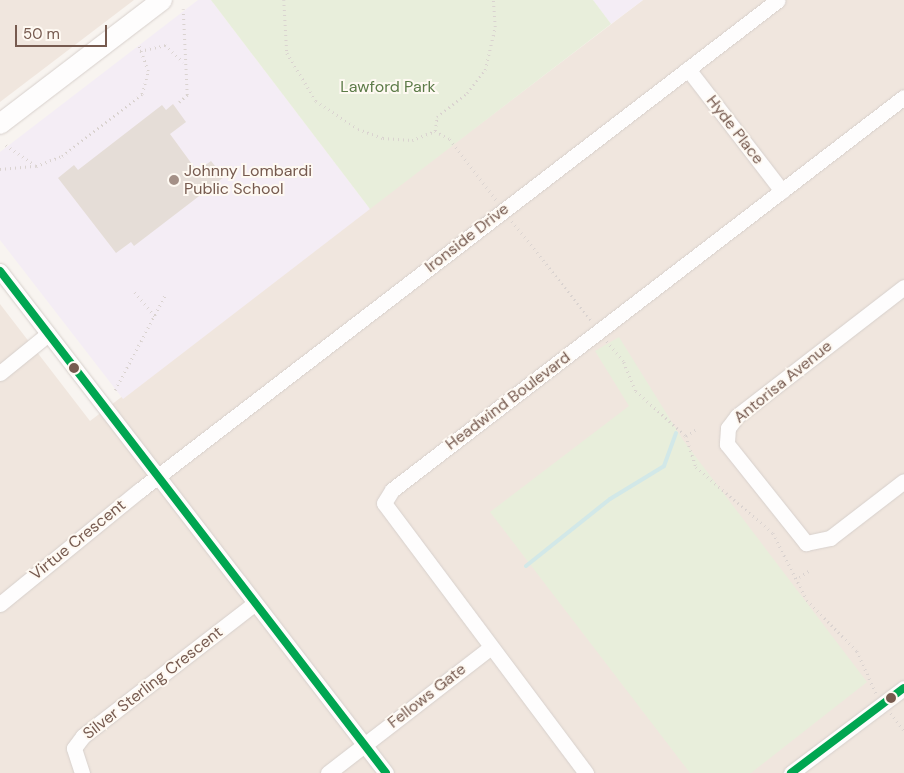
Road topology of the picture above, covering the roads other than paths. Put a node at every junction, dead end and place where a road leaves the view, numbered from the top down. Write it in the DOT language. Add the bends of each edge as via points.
graph roads {
  1 [pos="162,0"];
  2 [pos="778,0"];
  3 [pos="688,69"];
  4 [pos="904,97"];
  5 [pos="0,124"];
  6 [pos="782,191"];
  7 [pos="0,271"];
  8 [pos="904,288"];
  9 [pos="48,334"];
  10 [pos="0,372"];
  11 [pos="157,476"];
  12 [pos="904,480"];
  13 [pos="0,604"];
  14 [pos="255,604"];
  15 [pos="490,648"];
  16 [pos="904,688"];
  17 [pos="364,744"];
  18 [pos="82,773"];
  19 [pos="328,773"];
  20 [pos="386,773"];
  21 [pos="586,773"];
  22 [pos="791,773"];
  1 -- 5 [label="street"];
  2 -- 3 [label="street, Ironside Drive"];
  3 -- 6 [label="street, Hyde Place"];
  3 -- 11 [label="street, Ironside Drive"];
  4 -- 6 [label="street, Headwind Boulevard"];
  6 -- 15 [label="street, Headwind Boulevard" via="392,490 384,503 390,516"];
  7 -- 9 [label="street"];
  8 -- 12 [label="street, Antorisa Avenue" via="738,416 728,428 727,444 806,544 830,538"];
  9 -- 10 [label="street"];
  9 -- 11 [label="street"];
  11 -- 13 [label="street, Virtue Crescent"];
  11 -- 14 [label="street"];
  14 -- 17 [label="street"];
  14 -- 18 [label="street, Silver Sterling Crescent" via="83,736 74,748"];
  15 -- 17 [label="street, Fellows Gate"];
  15 -- 21 [label="street, Headwind Boulevard"];
  16 -- 22 [label="street"];
  17 -- 19 [label="street"];
  17 -- 20 [label="street"];
}
